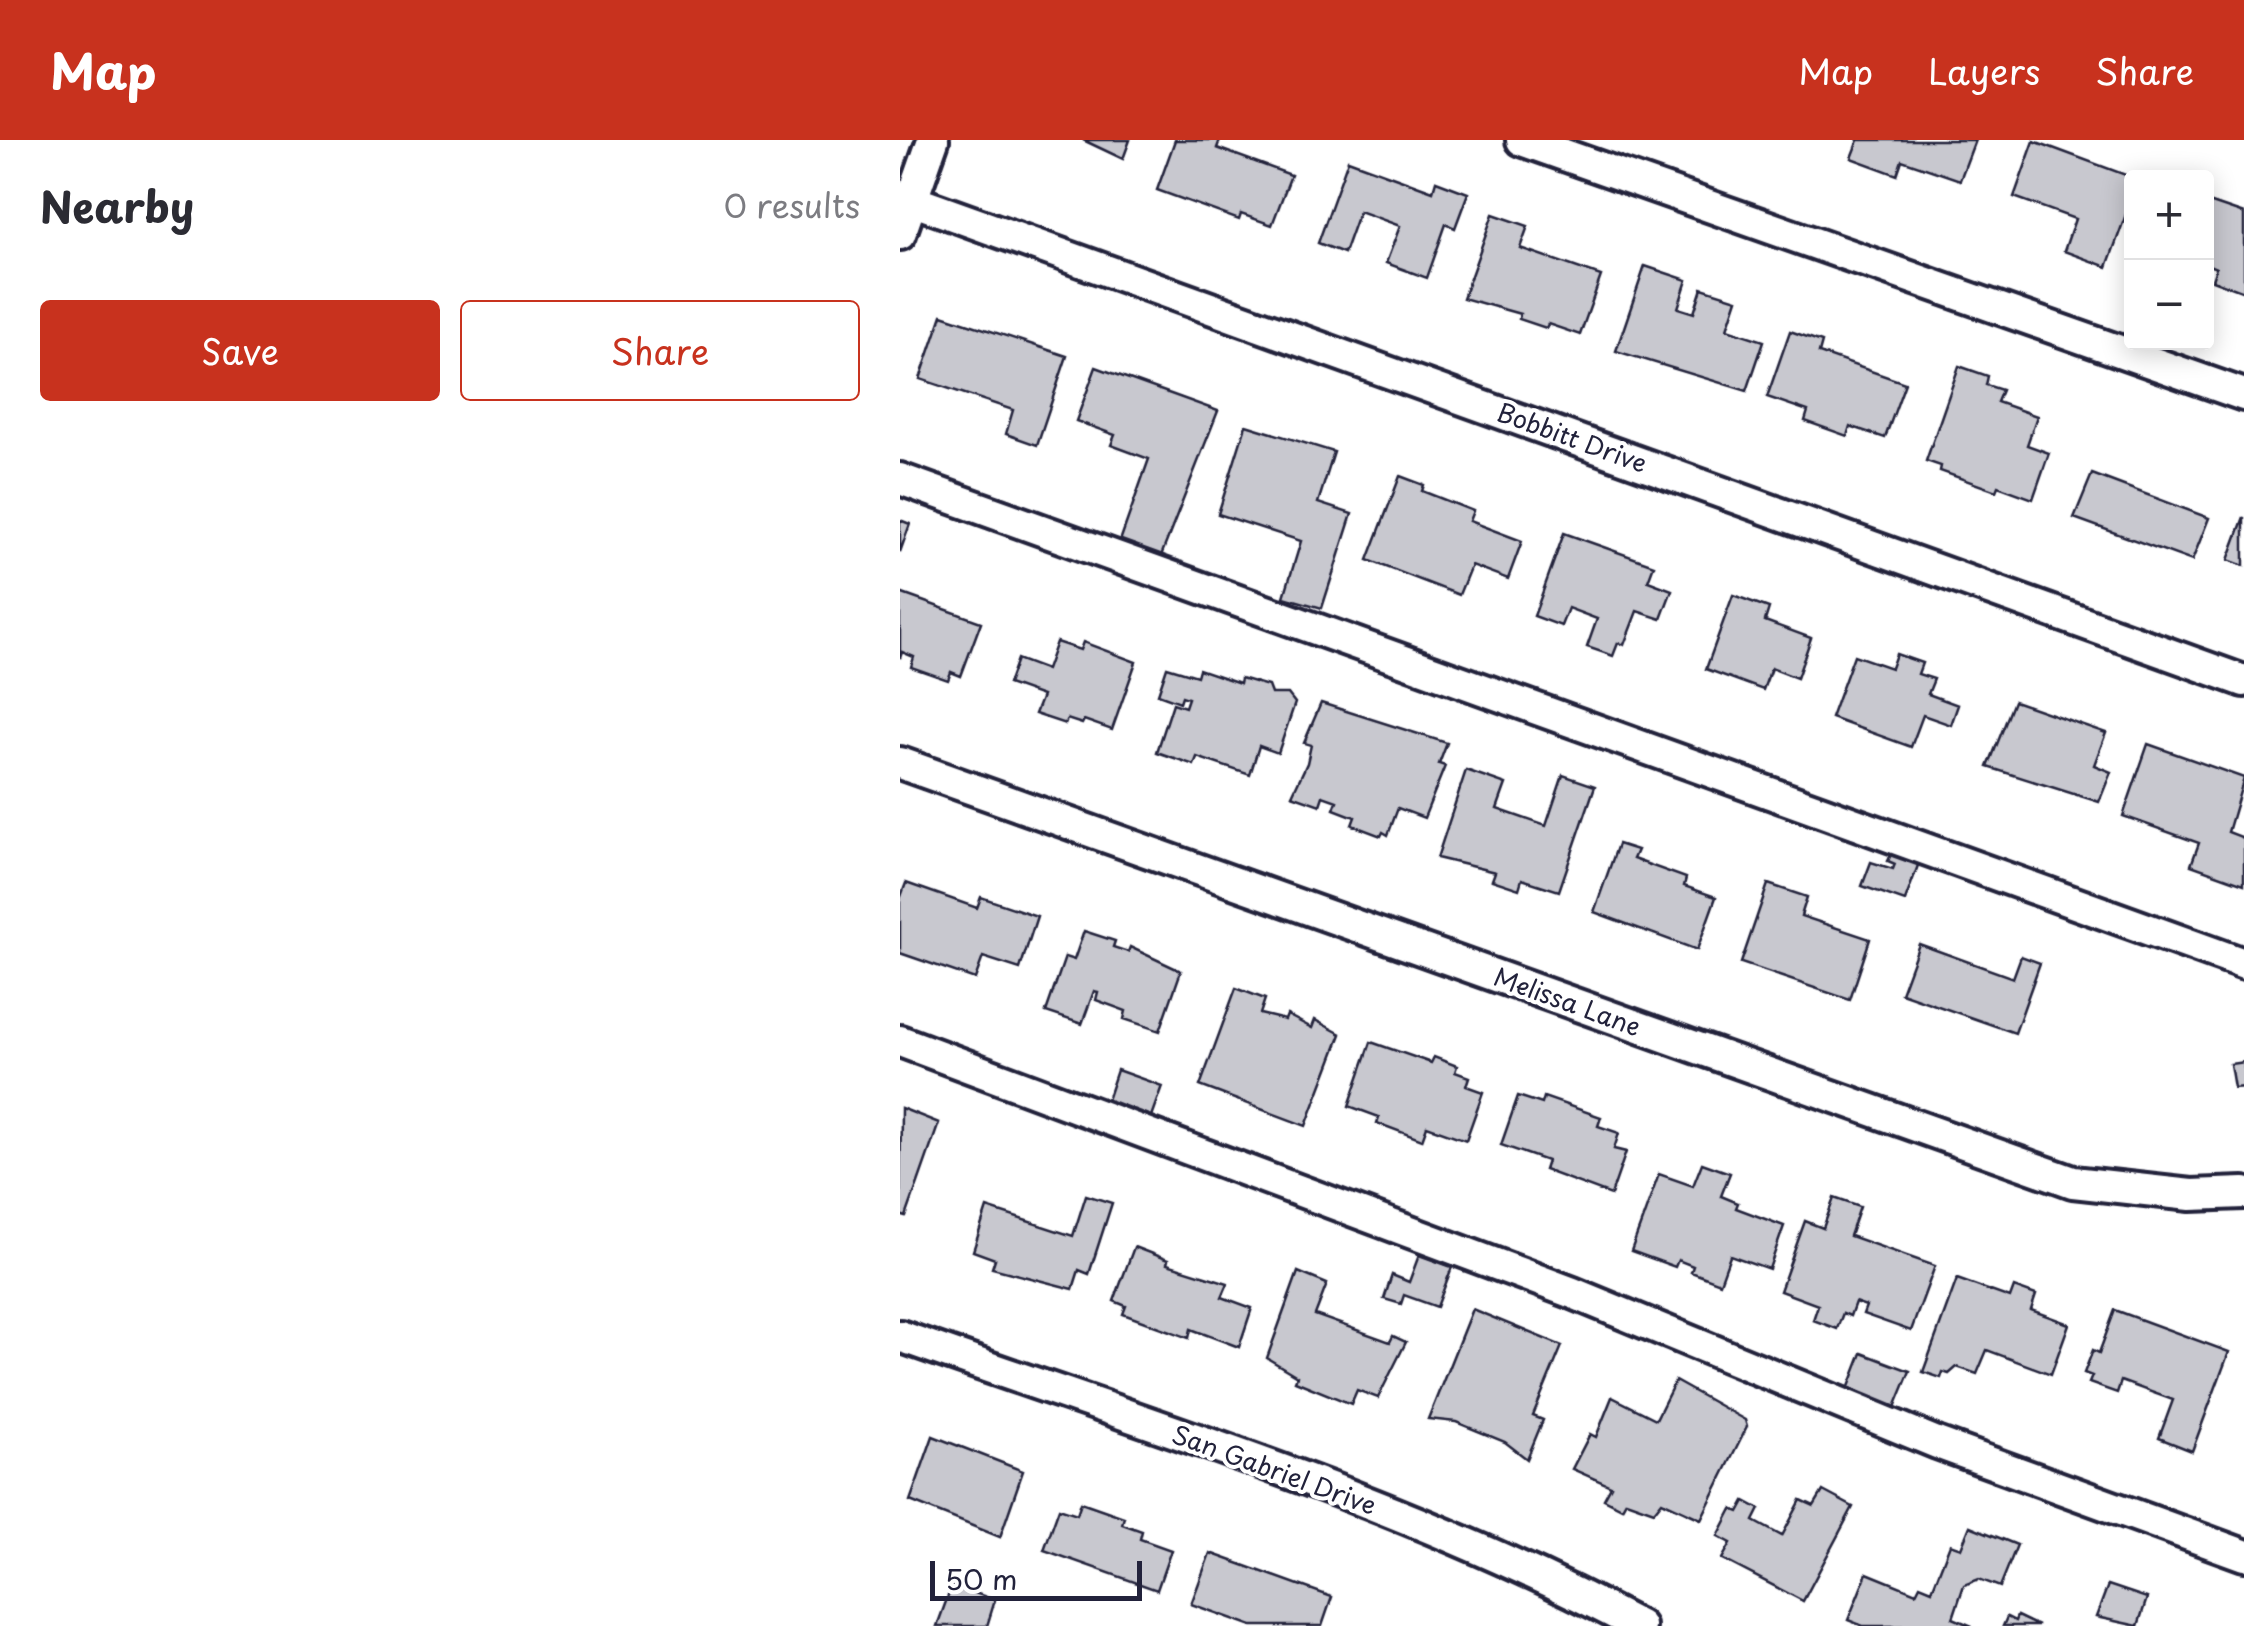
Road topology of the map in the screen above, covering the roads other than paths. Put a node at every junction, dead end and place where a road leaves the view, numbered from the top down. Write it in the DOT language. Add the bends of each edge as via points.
graph roads {
  1 [pos="933,140"];
  2 [pos="1522,140"];
  3 [pos="906,198"];
  4 [pos="900,234"];
  5 [pos="2244,396"];
  6 [pos="900,479"];
  7 [pos="2244,681"];
  8 [pos="900,763"];
  9 [pos="2244,964"];
  10 [pos="900,1041"];
  11 [pos="2244,1193"];
  12 [pos="900,1336"];
  13 [pos="2244,1555"];
  14 [pos="1639,1626"];
  1 -- 3 [label="street"];
  2 -- 5 [label="street"];
  3 -- 4 [label="street"];
  3 -- 7 [label="street, Bobbitt Drive"];
  6 -- 9 [label="street"];
  8 -- 11 [label="street, Melissa Lane" via="2073,1182 2191,1195"];
  10 -- 13 [label="street" via="1573,1293 1937,1442"];
  12 -- 14 [label="street, San Gabriel Drive" via="1404,1517 1536,1571"];
}
